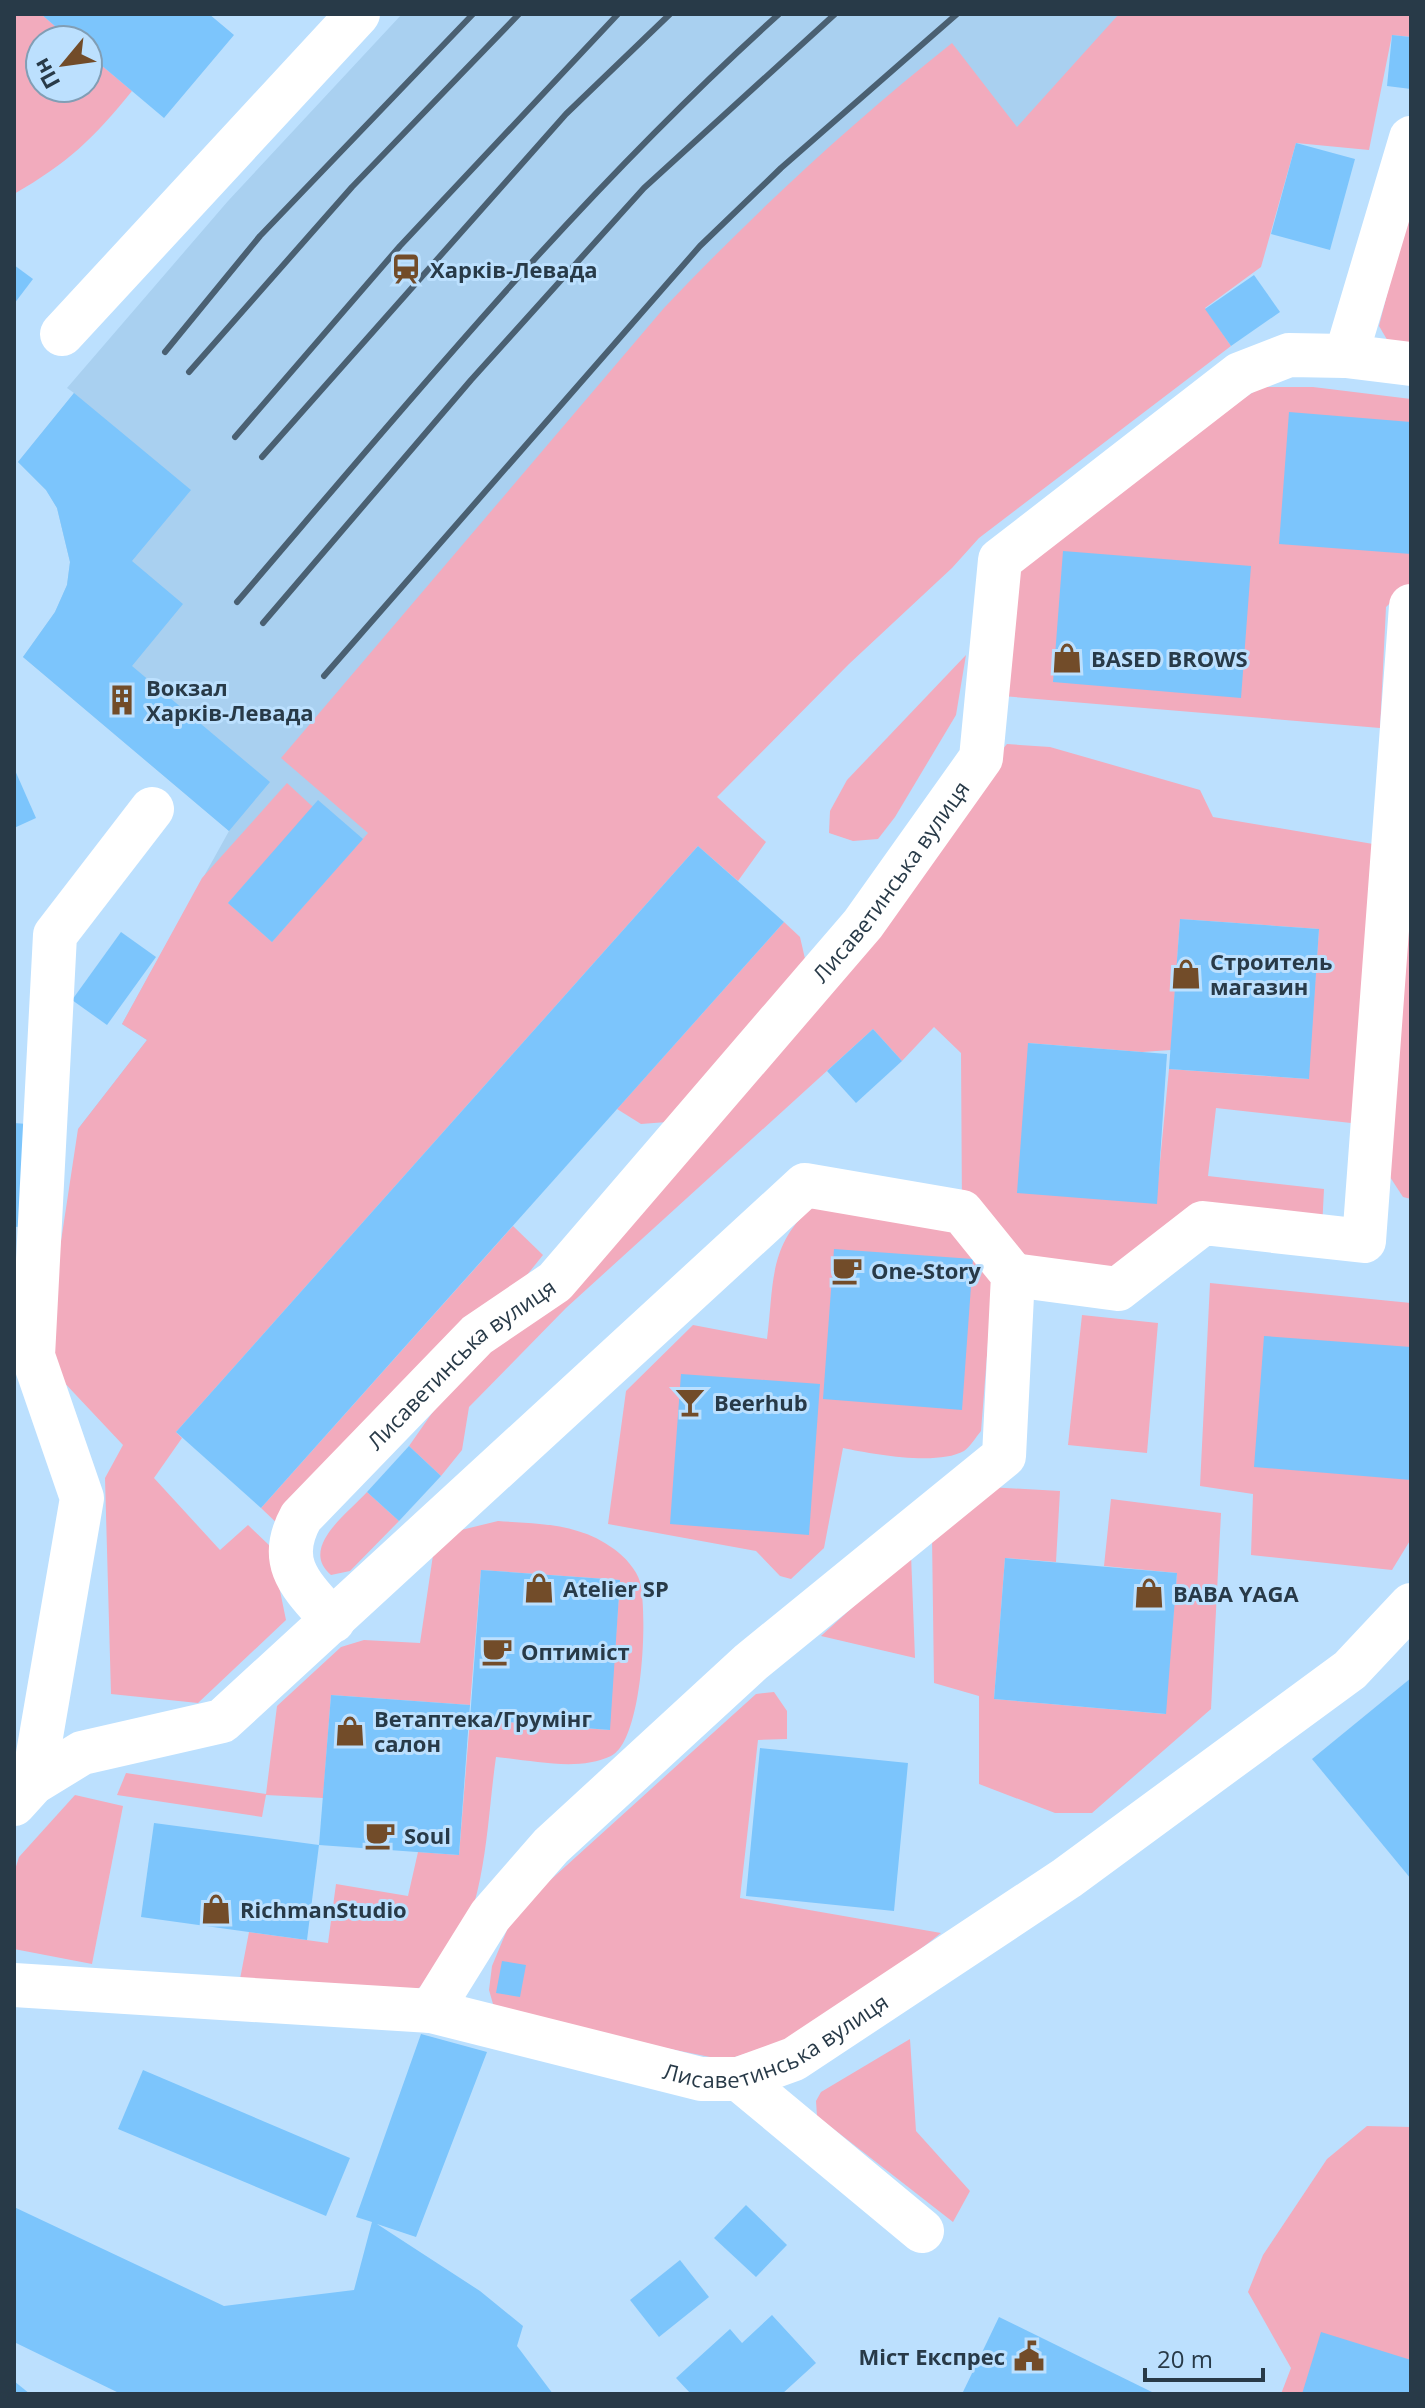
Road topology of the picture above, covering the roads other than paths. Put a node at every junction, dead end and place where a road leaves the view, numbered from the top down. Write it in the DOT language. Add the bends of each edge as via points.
graph roads {
  1 [pos="358,14"];
  2 [pos="1411,138"];
  3 [pos="62,334"];
  4 [pos="1346,356"];
  5 [pos="1411,364"];
  6 [pos="1411,606"];
  7 [pos="152,809"];
  8 [pos="1013,1275"];
  9 [pos="1411,1605"];
  10 [pos="333,1621"];
  11 [pos="23,1793"];
  12 [pos="14,1985"];
  13 [pos="431,2011"];
  14 [pos="739,2079"];
  15 [pos="922,2231"];
  1 -- 3 [label="street"];
  2 -- 4 [label="street"];
  4 -- 5 [label="street, Лисаветинська вулиця"];
  4 -- 10 [label="street, Лисаветинська вулиця" via="1289,355 1240,374 1000,560 981,758 863,924 555,1282 477,1335 301,1517 290,1538 291,1562 301,1585"];
  6 -- 8 [label="street" via="1364,1241 1203,1223 1118,1289"];
  7 -- 11 [label="street" via="55,935 33,1356 82,1498"];
  8 -- 10 [label="street" via="962,1212 805,1185"];
  8 -- 13 [label="street" via="1004,1456 760,1654 551,1846 490,1916"];
  9 -- 14 [label="street, Лисаветинська вулиця" via="1350,1670 1067,1878 794,2059"];
  10 -- 11 [label="street" via="222,1721 82,1753"];
  12 -- 13 [label="street, Лисаветинська вулиця"];
  13 -- 14 [label="street, Лисаветинська вулиця" via="701,2079"];
  14 -- 15 [label="street"];
}
